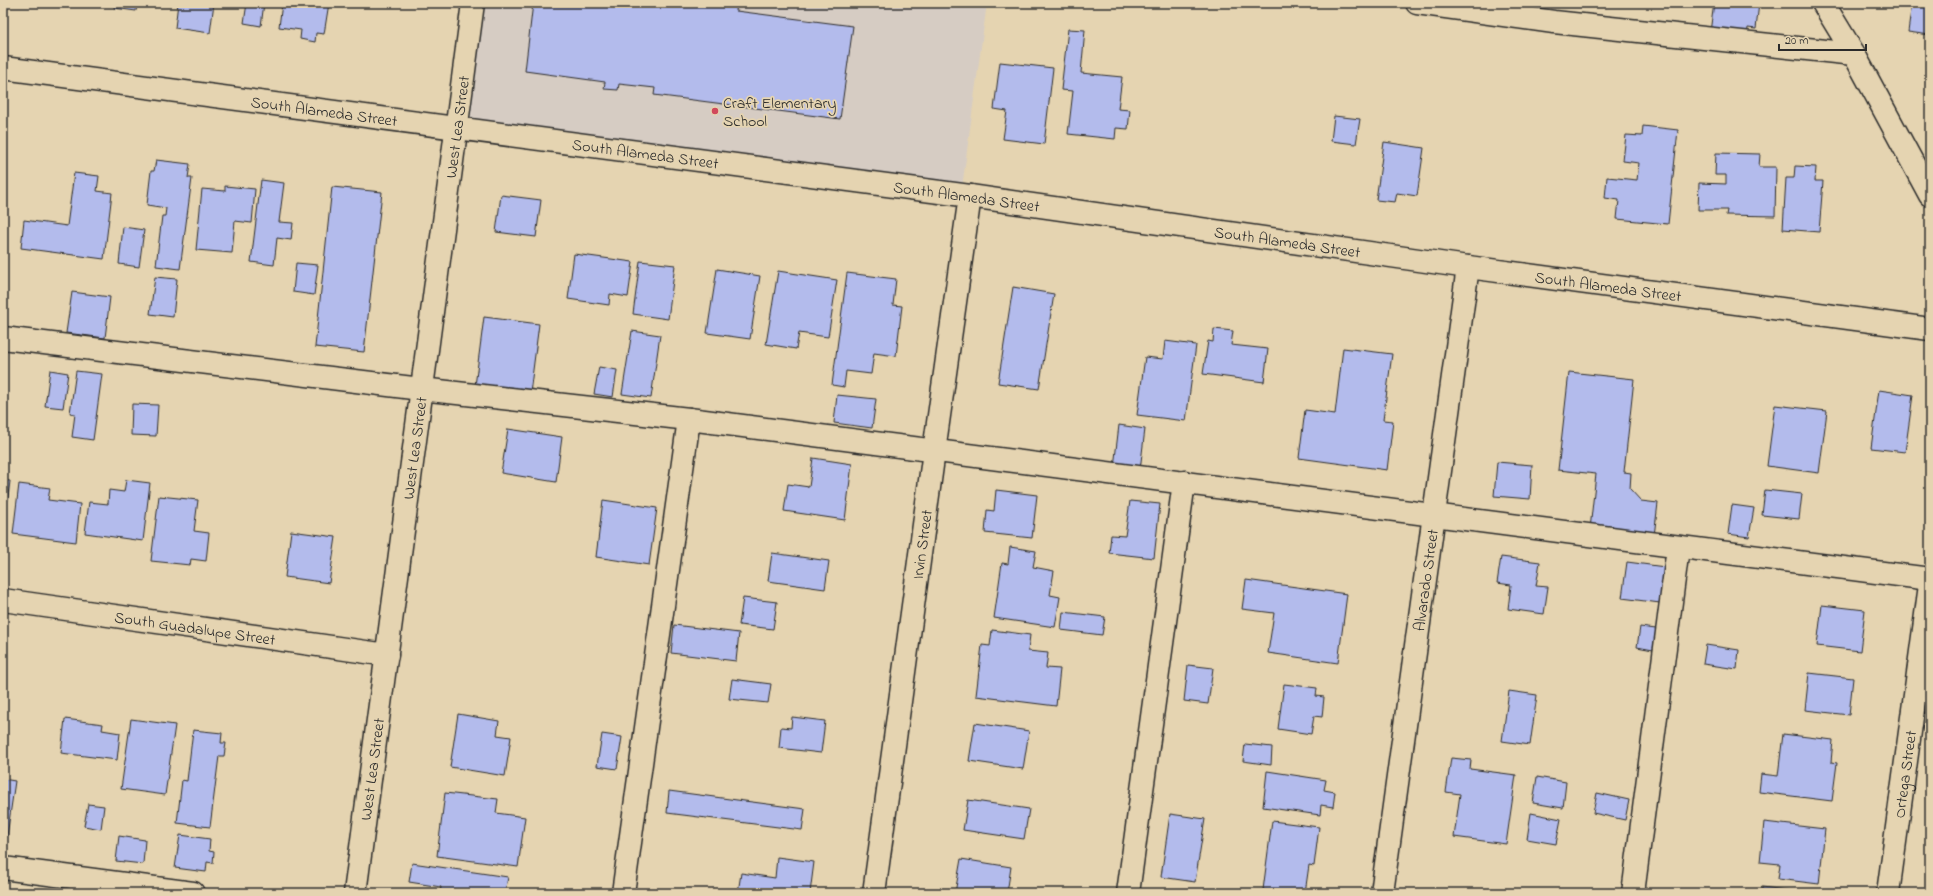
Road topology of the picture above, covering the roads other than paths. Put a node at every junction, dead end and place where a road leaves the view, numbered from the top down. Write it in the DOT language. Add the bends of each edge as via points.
graph roads {
  1 [pos="473,3"];
  2 [pos="1417,3"];
  3 [pos="1823,3"];
  4 [pos="1854,54"];
  5 [pos="3,68"];
  6 [pos="456,129"];
  7 [pos="1930,195"];
  8 [pos="970,196"];
  9 [pos="1468,267"];
  10 [pos="1930,329"];
  11 [pos="3,338"];
  12 [pos="421,389"];
  13 [pos="689,419"];
  14 [pos="934,451"];
  15 [pos="1184,482"];
  16 [pos="1434,516"];
  17 [pos="1678,548"];
  18 [pos="1930,580"];
  19 [pos="1930,584"];
  20 [pos="3,600"];
  21 [pos="387,655"];
  22 [pos="3,868"];
  23 [pos="193,893"];
  24 [pos="355,893"];
  25 [pos="623,893"];
  26 [pos="874,893"];
  27 [pos="1128,893"];
  28 [pos="1382,893"];
  29 [pos="1633,893"];
  30 [pos="1888,893"];
  1 -- 6 [label="street, West Lea Street"];
  2 -- 4 [label="street" via="1554,22"];
  3 -- 4 [label="street"];
  4 -- 7 [label="street"];
  5 -- 6 [label="street, South Alameda Street"];
  6 -- 8 [label="street, South Alameda Street"];
  6 -- 12 [label="street, West Lea Street"];
  8 -- 9 [label="street, South Alameda Street"];
  8 -- 14 [label="street, Irvin Street"];
  9 -- 10 [label="street, South Alameda Street"];
  9 -- 16 [label="street, Alvarado Street"];
  11 -- 12 [label="street"];
  12 -- 13 [label="street"];
  12 -- 21 [label="street, West Lea Street"];
  13 -- 14 [label="street"];
  13 -- 25 [label="street"];
  14 -- 15 [label="street"];
  14 -- 26 [label="street, Irvin Street"];
  15 -- 16 [label="street"];
  15 -- 27 [label="street"];
  16 -- 17 [label="street"];
  16 -- 28 [label="street, Alvarado Street"];
  17 -- 18 [label="street"];
  17 -- 29 [label="street"];
  19 -- 30 [label="street, Ortega Street"];
  20 -- 21 [label="street, South Guadalupe Street"];
  21 -- 24 [label="street, West Lea Street"];
  22 -- 23 [label="street"];
}
